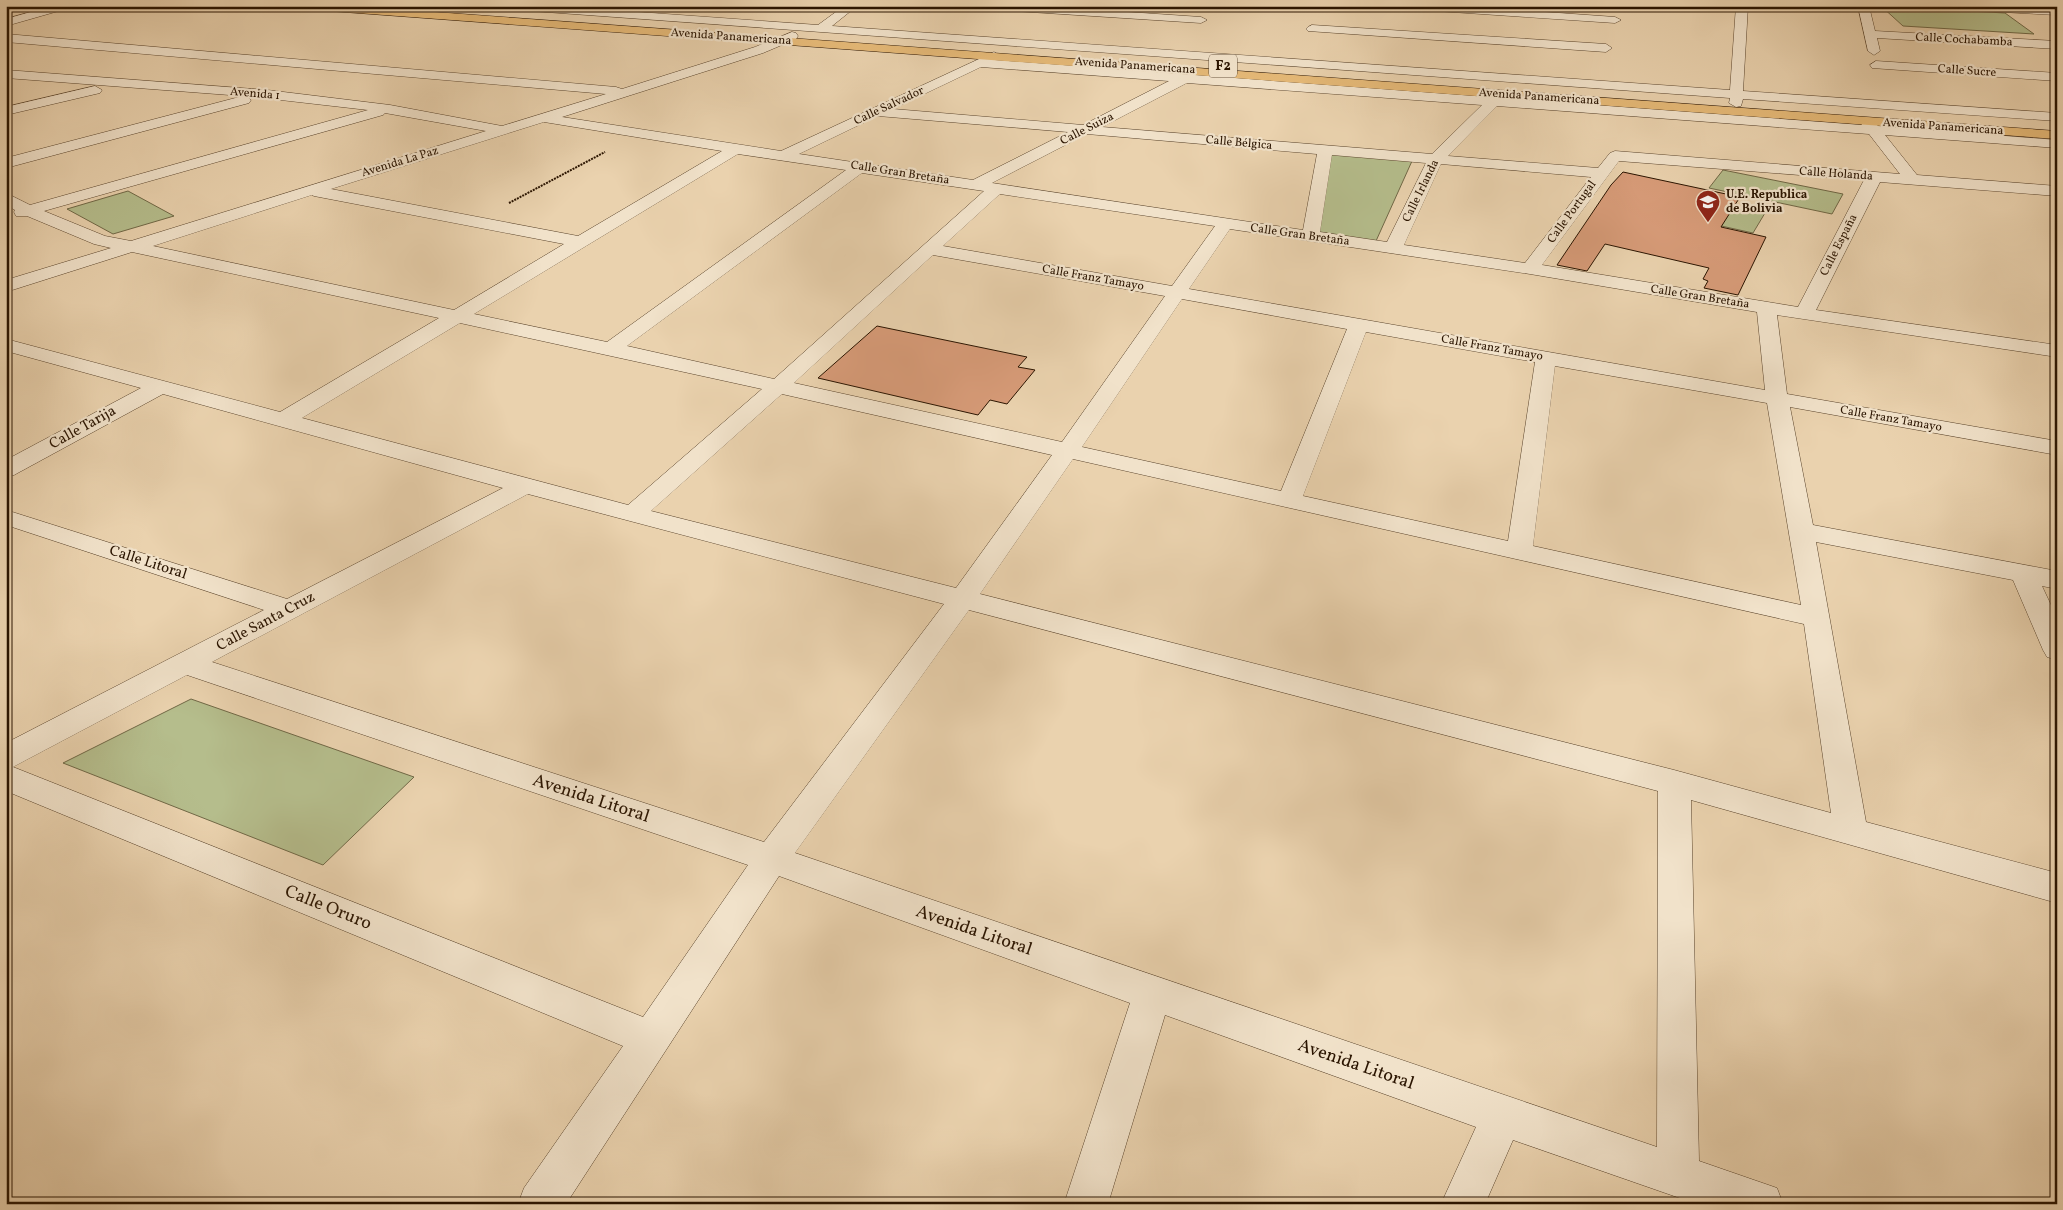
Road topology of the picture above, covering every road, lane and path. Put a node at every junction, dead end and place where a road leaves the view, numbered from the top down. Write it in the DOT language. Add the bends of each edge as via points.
graph roads {
  1 [pos="39,6"];
  2 [pos="65,6"];
  3 [pos="303,6"];
  4 [pos="389,6"];
  5 [pos="504,6"];
  6 [pos="852,6"];
  7 [pos="984,6"];
  8 [pos="1206,6"];
  9 [pos="1408,6"];
  10 [pos="1620,6"];
  11 [pos="1742,6"];
  12 [pos="1863,6"];
  13 [pos="1944,6"];
  14 [pos="1448,8"];
  15 [pos="735,12"];
  16 [pos="2057,12"];
  17 [pos="1314,14"];
  18 [pos="6,15"];
  19 [pos="1201,20"];
  20 [pos="718,22"];
  21 [pos="6,23"];
  22 [pos="821,28"];
  23 [pos="1872,34"];
  24 [pos="6,38"];
  25 [pos="788,38"];
  26 [pos="1609,39"];
  27 [pos="1189,44"];
  28 [pos="2057,45"];
  29 [pos="994,56"];
  30 [pos="979,63"];
  31 [pos="1876,65"];
  32 [pos="1198,71"];
  33 [pos="6,74"];
  34 [pos="2057,77"];
  35 [pos="46,78"];
  36 [pos="1184,79"];
  37 [pos="1591,83"];
  38 [pos="120,84"];
  39 [pos="6,86"];
  40 [pos="628,92"];
  41 [pos="267,94"];
  42 [pos="1494,98"];
  43 [pos="1736,99"];
  44 [pos="390,108"];
  45 [pos="1888,110"];
  46 [pos="6,111"];
  47 [pos="877,112"];
  48 [pos="2057,117"];
  49 [pos="543,118"];
  50 [pos="1871,126"];
  51 [pos="2057,126"];
  52 [pos="501,130"];
  53 [pos="1086,130"];
  54 [pos="639,134"];
  55 [pos="2057,135"];
  56 [pos="2057,144"];
  57 [pos="736,149"];
  58 [pos="1325,150"];
  59 [pos="783,156"];
  60 [pos="1615,156"];
  61 [pos="1436,158"];
  62 [pos="6,163"];
  63 [pos="860,167"];
  64 [pos="1601,172"];
  65 [pos="1874,177"];
  66 [pos="1912,179"];
  67 [pos="976,186"];
  68 [pos="996,189"];
  69 [pos="310,190"];
  70 [pos="2057,191"];
  71 [pos="6,198"];
  72 [pos="27,210"];
  73 [pos="6,216"];
  74 [pos="475,221"];
  75 [pos="1225,224"];
  76 [pos="1311,236"];
  77 [pos="580,242"];
  78 [pos="133,247"];
  79 [pos="928,249"];
  80 [pos="1393,249"];
  81 [pos="1530,269"];
  82 [pos="6,286"];
  83 [pos="1176,292"];
  84 [pos="1766,308"];
  85 [pos="1804,314"];
  86 [pos="457,316"];
  87 [pos="1359,325"];
  88 [pos="6,345"];
  89 [pos="611,350"];
  90 [pos="2057,351"];
  91 [pos="1546,358"];
  92 [pos="160,387"];
  93 [pos="778,387"];
  94 [pos="1777,399"];
  95 [pos="283,420"];
  96 [pos="2057,448"];
  97 [pos="1067,451"];
  98 [pos="6,470"];
  99 [pos="525,486"];
  100 [pos="1289,500"];
  101 [pos="632,514"];
  102 [pos="6,517"];
  103 [pos="1801,531"];
  104 [pos="1519,552"];
  105 [pos="2023,573"];
  106 [pos="2057,580"];
  107 [pos="962,598"];
  108 [pos="289,609"];
  109 [pos="1818,618"];
  110 [pos="2057,650"];
  111 [pos="185,664"];
  112 [pos="6,757"];
  113 [pos="6,777"];
  114 [pos="1674,783"];
  115 [pos="1851,833"];
  116 [pos="771,859"];
  117 [pos="2057,888"];
  118 [pos="1152,994"];
  119 [pos="650,1039"];
  120 [pos="1502,1116"];
  121 [pos="1678,1175"];
  122 [pos="540,1204"];
  123 [pos="1086,1204"];
  124 [pos="1462,1204"];
  125 [pos="1761,1204"];
  1 -- 18 [label="street"];
  2 -- 21 [label="street"];
  3 -- 25 [label="highway, Avenida Panamericana / F2"];
  4 -- 25 [label="highway, Avenida Panamericana / F2"];
  5 -- 20 [label="street, Avenida Panamericana"];
  6 -- 22 [label="street"];
  7 -- 19 [label="street"];
  8 -- 19 [label="street"];
  9 -- 14 [label="street"];
  10 -- 26 [label="street"];
  11 -- 43 [label="street"];
  12 -- 23 [label="street"];
  13 -- 16 [label="street"];
  14 -- 26 [label="street"];
  15 -- 20 [label="street"];
  17 -- 26 [label="street" via="1311,33"];
  19 -- 27 [label="street"];
  20 -- 22 [label="street, Avenida Panamericana"];
  22 -- 27 [label="street, Avenida Panamericana"];
  23 -- 28 [label="street, Calle Cochabamba"];
  23 -- 31 [label="street"];
  24 -- 40 [label="street"];
  25 -- 29 [label="highway, Avenida Panamericana / F2"];
  25 -- 37 [label="highway, Avenida Panamericana / F2"];
  25 -- 40 [label="street, Avenida La Paz"];
  27 -- 37 [label="street, Avenida Panamericana" via="1304,58"];
  29 -- 30 [label="street, Calle Salvador"];
  29 -- 32 [label="highway, Avenida Panamericana / F2"];
  30 -- 36 [label="street"];
  30 -- 47 [label="street, Calle Salvador"];
  31 -- 34 [label="street, Calle Sucre"];
  31 -- 45 [label="street"];
  32 -- 36 [label="street, Calle Suiza"];
  32 -- 42 [label="highway, Avenida Panamericana / F2"];
  33 -- 35 [label="street, Avenida 1"];
  35 -- 38 [label="street, Avenida 1"];
  35 -- 39 [label="street"];
  36 -- 42 [label="street"];
  36 -- 53 [label="street, Calle Suiza"];
  37 -- 43 [label="highway, Avenida Panamericana / F2"];
  38 -- 41 [label="street, Avenida 1"];
  38 -- 46 [label="street"];
  40 -- 49 [label="street, Avenida La Paz"];
  41 -- 44 [label="street, Avenida 1"];
  41 -- 62 [label="street"];
  42 -- 50 [label="street"];
  42 -- 61 [label="street, Calle Irlanda"];
  43 -- 45 [label="highway, Avenida Panamericana / F2"];
  44 -- 52 [label="street, Avenida 1"];
  44 -- 72 [label="street"];
  45 -- 48 [label="street, Avenida Panamericana"];
  45 -- 51 [label="highway, Avenida Panamericana / F2"];
  47 -- 53 [label="street, Calle Bélgica"];
  47 -- 59 [label="street, Calle Salvador"];
  49 -- 52 [label="street, Avenida La Paz"];
  49 -- 54 [label="street, Calle Gran Bretaña"];
  50 -- 55 [label="highway, Avenida Panamericana"];
  50 -- 56 [label="street"];
  50 -- 66 [label="street"];
  52 -- 69 [label="street, Avenida La Paz"];
  53 -- 58 [label="street, Calle Bélgica"];
  53 -- 67 [label="street, Calle Suiza"];
  54 -- 57 [label="street, Calle Gran Bretaña"];
  54 -- 74 [label="path"];
  57 -- 59 [label="street, Calle Gran Bretaña"];
  57 -- 77 [label="street"];
  58 -- 61 [label="street, Calle Bélgica"];
  58 -- 76 [label="street"];
  59 -- 63 [label="street, Calle Gran Bretaña"];
  60 -- 64 [label="street, Calle Portugal"];
  60 -- 65 [label="street, Calle Holanda"];
  61 -- 64 [label="street, Calle Bélgica"];
  61 -- 80 [label="street, Calle Irlanda"];
  63 -- 67 [label="street, Calle Gran Bretaña"];
  63 -- 89 [label="street"];
  64 -- 81 [label="street, Calle Portugal"];
  65 -- 66 [label="street, Calle Holanda"];
  65 -- 85 [label="street, Calle España"];
  66 -- 70 [label="street, Calle Holanda"];
  67 -- 68 [label="street, Calle Gran Bretaña"];
  68 -- 75 [label="street, Calle Gran Bretaña"];
  68 -- 79 [label="street"];
  69 -- 74 [label="street"];
  69 -- 78 [label="street, Avenida La Paz"];
  71 -- 72 [label="street"];
  72 -- 73 [label="street"];
  72 -- 78 [label="street" via="100,240"];
  74 -- 77 [label="street"];
  75 -- 76 [label="street, Calle Gran Bretaña"];
  75 -- 83 [label="street"];
  76 -- 80 [label="street, Calle Gran Bretaña"];
  77 -- 86 [label="street"];
  78 -- 82 [label="street, Avenida La Paz"];
  78 -- 86 [label="street"];
  79 -- 83 [label="street, Calle Franz Tamayo"];
  79 -- 93 [label="street"];
  80 -- 81 [label="street, Calle Gran Bretaña"];
  81 -- 84 [label="street, Calle Gran Bretaña"];
  83 -- 87 [label="street, Calle Franz Tamayo"];
  83 -- 97 [label="street"];
  84 -- 85 [label="street, Calle Gran Bretaña"];
  84 -- 94 [label="street"];
  85 -- 90 [label="street, Calle Gran Bretaña"];
  86 -- 89 [label="street"];
  86 -- 95 [label="street"];
  87 -- 91 [label="street, Calle Franz Tamayo"];
  87 -- 100 [label="street"];
  88 -- 92 [label="street"];
  89 -- 93 [label="street"];
  91 -- 94 [label="street, Calle Franz Tamayo"];
  91 -- 104 [label="street"];
  92 -- 95 [label="street"];
  92 -- 98 [label="street, Calle Tarija"];
  93 -- 97 [label="street"];
  93 -- 101 [label="street"];
  94 -- 96 [label="street, Calle Franz Tamayo"];
  94 -- 103 [label="street"];
  95 -- 99 [label="street"];
  97 -- 100 [label="street"];
  97 -- 107 [label="street"];
  99 -- 101 [label="street"];
  99 -- 108 [label="street, Calle Santa Cruz"];
  100 -- 104 [label="street"];
  101 -- 107 [label="street"];
  102 -- 108 [label="street, Calle Litoral"];
  103 -- 105 [label="street"];
  103 -- 109 [label="street"];
  104 -- 109 [label="street"];
  105 -- 106 [label="street"];
  105 -- 110 [label="street"];
  107 -- 114 [label="street"];
  107 -- 116 [label="street"];
  108 -- 111 [label="street, Calle Santa Cruz"];
  109 -- 115 [label="street"];
  111 -- 112 [label="street, Calle Santa Cruz"];
  111 -- 116 [label="street, Avenida Litoral"];
  113 -- 119 [label="street, Calle Oruro"];
  114 -- 115 [label="street"];
  114 -- 121 [label="street"];
  115 -- 117 [label="street"];
  116 -- 118 [label="street, Avenida Litoral"];
  116 -- 119 [label="street"];
  118 -- 120 [label="street, Avenida Litoral"];
  118 -- 123 [label="street"];
  119 -- 122 [label="street"];
  120 -- 121 [label="street, Avenida Litoral"];
  120 -- 124 [label="street"];
  121 -- 125 [label="street, Avenida Litoral"];
}
